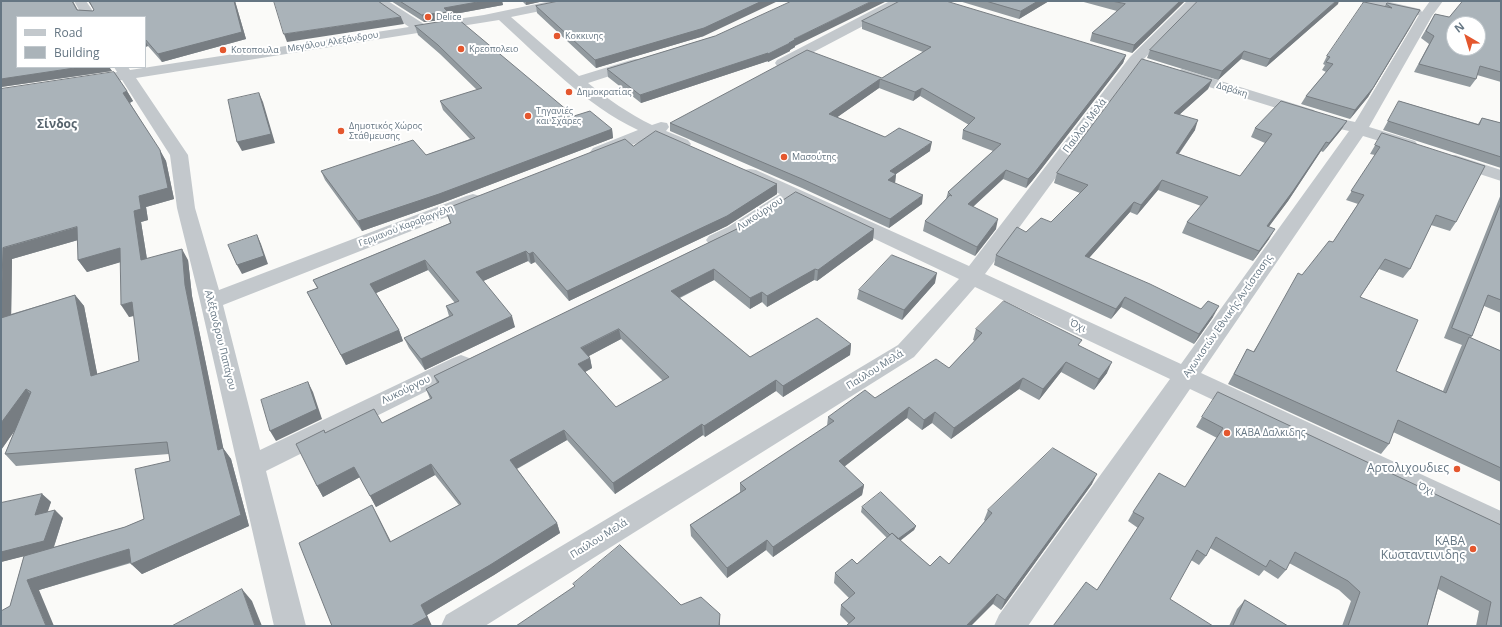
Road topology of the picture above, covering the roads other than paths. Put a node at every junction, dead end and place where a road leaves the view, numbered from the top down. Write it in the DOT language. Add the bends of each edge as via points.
graph roads {
  1 [pos="80,1"];
  2 [pos="379,1"];
  3 [pos="570,1"];
  4 [pos="900,1"];
  5 [pos="1194,1"];
  6 [pos="1368,1"];
  7 [pos="1432,8"];
  8 [pos="89,16"];
  9 [pos="502,16"];
  10 [pos="421,28"];
  11 [pos="650,59"];
  12 [pos="145,68"];
  13 [pos="146,68"];
  14 [pos="1165,69"];
  15 [pos="124,71"];
  16 [pos="766,72"];
  17 [pos="103,78"];
  18 [pos="577,82"];
  19 [pos="674,120"];
  20 [pos="1359,129"];
  21 [pos="653,131"];
  22 [pos="1426,151"];
  23 [pos="703,153"];
  24 [pos="1441,156"];
  25 [pos="582,158"];
  26 [pos="731,165"];
  27 [pos="1501,176"];
  28 [pos="794,193"];
  29 [pos="486,196"];
  30 [pos="700,248"];
  31 [pos="972,277"];
  32 [pos="211,301"];
  33 [pos="479,355"];
  34 [pos="1186,376"];
  35 [pos="251,466"];
  36 [pos="1501,524"];
  37 [pos="290,626"];
  38 [pos="457,626"];
  39 [pos="1010,626"];
  1 -- 8 [label="street"];
  2 -- 10 [label="street"];
  3 -- 9 [label="street, Μεγάλου Αλεξάνδρου"];
  4 -- 16 [label="street"];
  5 -- 31 [label="street, Παύλου Μελά" via="1135,60"];
  6 -- 7 [label="street"];
  7 -- 20 [label="street, Αγωνιστών Εθνικής Αντίστασης"];
  9 -- 10 [label="street, Μεγάλου Αλεξάνδρου"];
  9 -- 18 [label="street"];
  10 -- 13 [label="street, Μεγάλου Αλεξάνδρου"];
  11 -- 18 [label="street"];
  12 -- 15 [label="street, Μεγάλου Αλεξάνδρου"];
  14 -- 20 [label="street, Δαβάκη"];
  15 -- 17 [label="street, Μεγάλου Αλεξάνδρου"];
  15 -- 32 [label="street, Αλέξανδρου Παπάγου" via="179,155 186,208"];
  18 -- 21 [label="street" via="617,112"];
  19 -- 21 [label="street"];
  20 -- 22 [label="street, Δαβάκη"];
  20 -- 34 [label="street, Αγωνιστών Εθνικής Αντίστασης"];
  21 -- 23 [label="street"];
  21 -- 25 [label="street"];
  24 -- 27 [label="street"];
  26 -- 28 [label="street, Όχι"];
  28 -- 30 [label="street, Λυκούργου" via="735,231"];
  28 -- 31 [label="street, Όχι"];
  29 -- 32 [label="street, Γερμανού Καραβαγγέλη"];
  31 -- 34 [label="street, Όχι"];
  31 -- 38 [label="street, Παύλου Μελά" via="906,350"];
  32 -- 35 [label="street, Αλέξανδρου Παπάγου"];
  33 -- 35 [label="street, Λυκούργου"];
  34 -- 36 [label="street, Όχι"];
  34 -- 39 [label="street, Αγωνιστών Εθνικής Αντίστασης"];
  35 -- 37 [label="street, Αλέξανδρου Παπάγου"];
}
